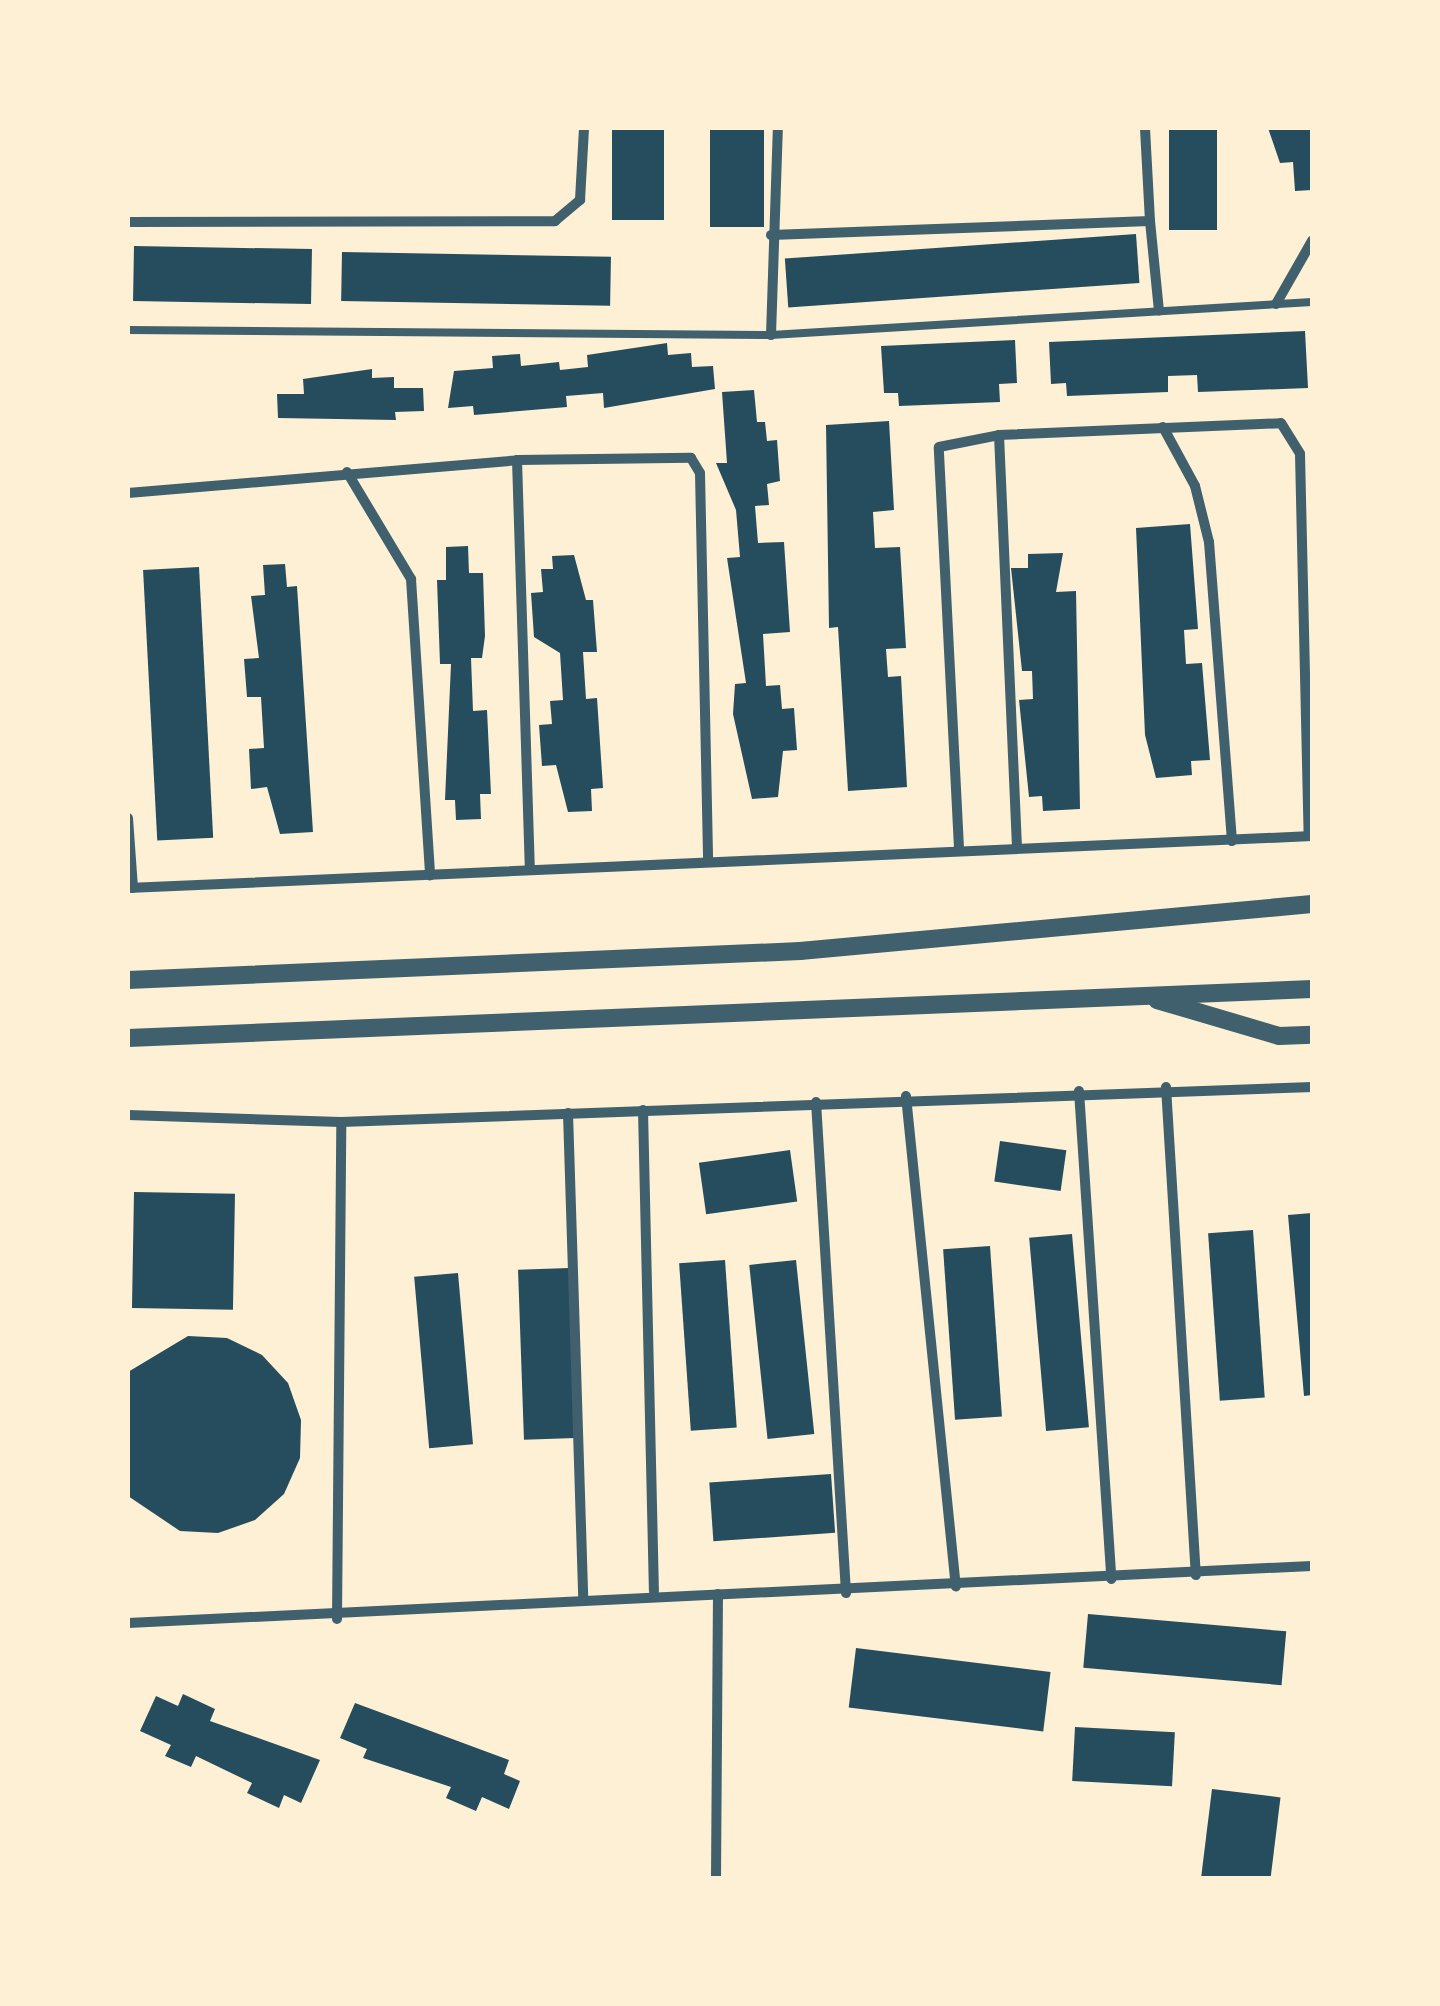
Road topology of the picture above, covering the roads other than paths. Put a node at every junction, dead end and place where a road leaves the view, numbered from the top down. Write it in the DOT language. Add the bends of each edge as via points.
graph roads {
  1 [pos="584,128"];
  2 [pos="778,128"];
  3 [pos="1145,128"];
  4 [pos="1150,221"];
  5 [pos="128,222"];
  6 [pos="772,236"];
  7 [pos="1312,242"];
  8 [pos="1312,302"];
  9 [pos="1276,304"];
  10 [pos="1159,311"];
  11 [pos="128,330"];
  12 [pos="771,335"];
  13 [pos="1163,427"];
  14 [pos="999,435"];
  15 [pos="517,460"];
  16 [pos="347,472"];
  17 [pos="128,493"];
  18 [pos="128,818"];
  19 [pos="1311,836"];
  20 [pos="1232,842"];
  21 [pos="1018,847"];
  22 [pos="960,848"];
  23 [pos="708,862"];
  24 [pos="530,870"];
  25 [pos="430,875"];
  26 [pos="130,888"];
  27 [pos="1312,904"];
  28 [pos="128,980"];
  29 [pos="1312,989"];
  30 [pos="1142,996"];
  31 [pos="1312,1035"];
  32 [pos="128,1038"];
  33 [pos="1312,1087"];
  34 [pos="1166,1088"];
  35 [pos="1079,1090"];
  36 [pos="906,1096"];
  37 [pos="816,1102"];
  38 [pos="643,1110"];
  39 [pos="568,1113"];
  40 [pos="128,1116"];
  41 [pos="341,1122"];
  42 [pos="1312,1566"];
  43 [pos="1196,1575"];
  44 [pos="1111,1579"];
  45 [pos="956,1586"];
  46 [pos="654,1592"];
  47 [pos="846,1592"];
  48 [pos="718,1594"];
  49 [pos="583,1601"];
  50 [pos="337,1619"];
  51 [pos="128,1623"];
  52 [pos="716,1878"];
  1 -- 5 [label="street" via="580,200 555,222"];
  2 -- 6 [label="street"];
  3 -- 4 [label="street"];
  4 -- 6 [label="street"];
  4 -- 10 [label="street"];
  6 -- 12 [label="street"];
  7 -- 9 [label="street"];
  8 -- 9 [label="lane"];
  9 -- 10 [label="lane"];
  10 -- 12 [label="lane"];
  11 -- 12 [label="lane"];
  13 -- 14 [label="street"];
  13 -- 19 [label="street" via="1281,423 1298,439"];
  13 -- 20 [label="street" via="1195,486 1210,542"];
  14 -- 21 [label="street"];
  14 -- 22 [label="street" via="945,443 937,452"];
  15 -- 16 [label="street"];
  15 -- 23 [label="street" via="685,455 696,464"];
  15 -- 24 [label="street"];
  16 -- 17 [label="street"];
  16 -- 25 [label="street" via="411,579"];
  18 -- 26 [label="street"];
  19 -- 20 [label="street"];
  20 -- 21 [label="street"];
  21 -- 22 [label="street"];
  22 -- 23 [label="street"];
  23 -- 24 [label="street"];
  24 -- 25 [label="street"];
  25 -- 26 [label="street"];
  27 -- 28 [label="street" via="800,951"];
  29 -- 30 [label="street"];
  30 -- 31 [label="street" via="1278,1036"];
  30 -- 32 [label="street"];
  33 -- 34 [label="street"];
  34 -- 35 [label="street"];
  34 -- 43 [label="street"];
  35 -- 36 [label="street"];
  35 -- 44 [label="street"];
  36 -- 37 [label="street"];
  36 -- 45 [label="street"];
  37 -- 38 [label="street"];
  37 -- 47 [label="street"];
  38 -- 39 [label="street"];
  38 -- 46 [label="street"];
  39 -- 41 [label="street"];
  39 -- 49 [label="street"];
  40 -- 41 [label="street"];
  41 -- 50 [label="street"];
  42 -- 43 [label="street"];
  43 -- 44 [label="street"];
  44 -- 45 [label="street"];
  45 -- 47 [label="street"];
  46 -- 48 [label="street"];
  46 -- 49 [label="street"];
  47 -- 48 [label="street"];
  48 -- 52 [label="street"];
  49 -- 50 [label="street"];
  50 -- 51 [label="street"];
}
